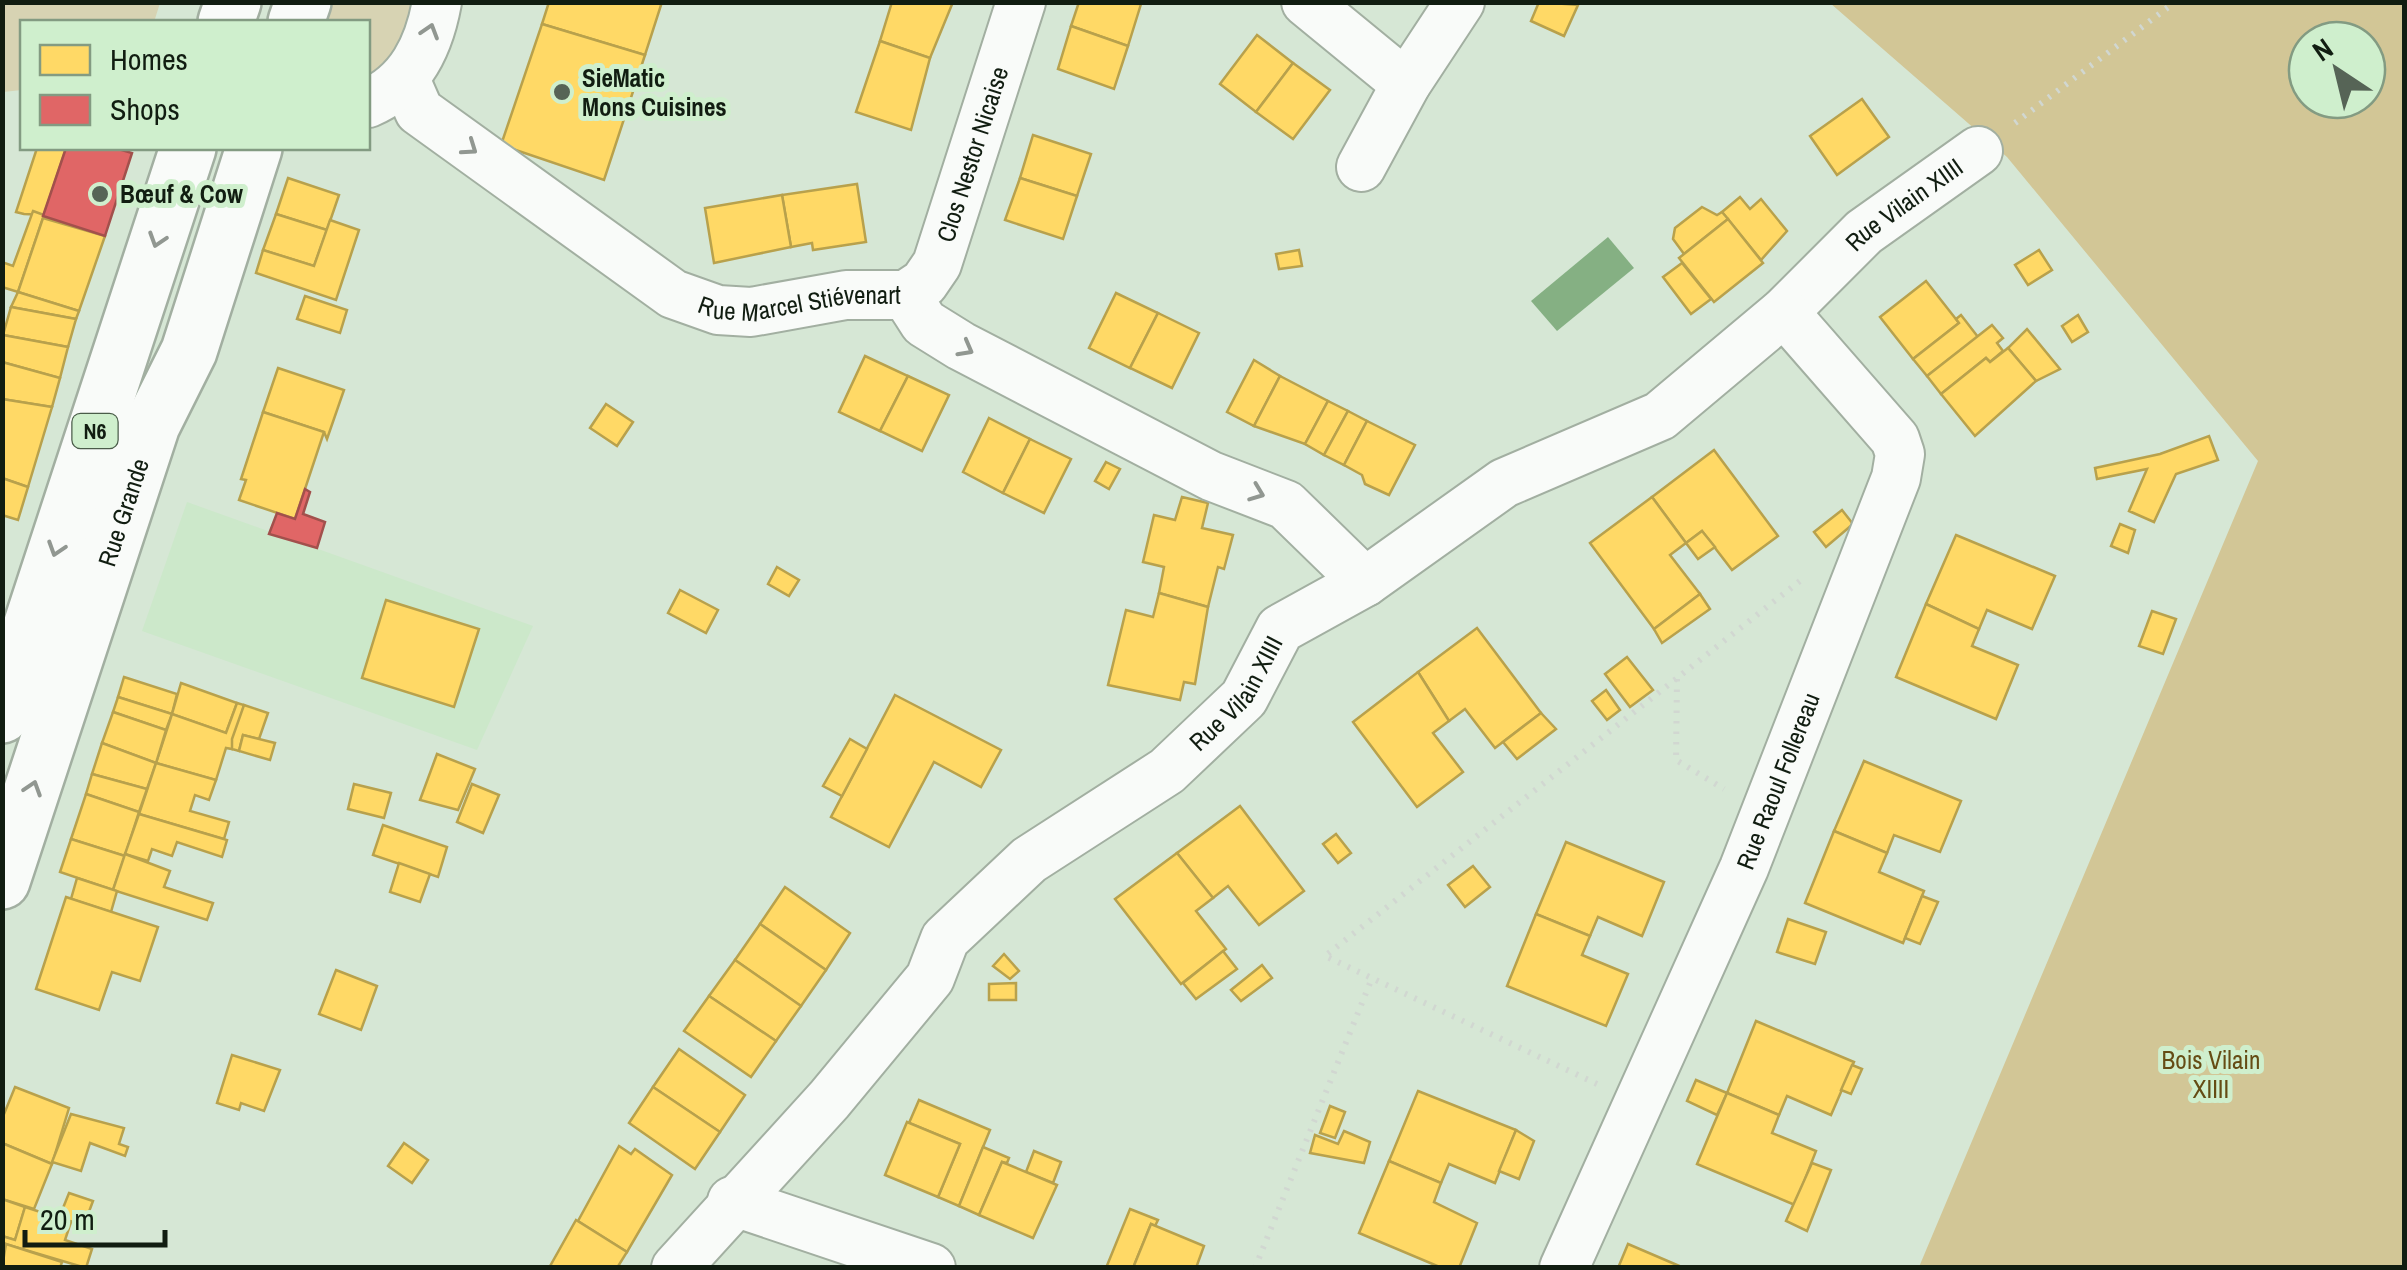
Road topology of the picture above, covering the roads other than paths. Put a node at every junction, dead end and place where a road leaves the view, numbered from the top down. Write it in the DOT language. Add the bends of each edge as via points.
graph roads {
  1 [pos="437,2"];
  2 [pos="1021,2"];
  3 [pos="1306,2"];
  4 [pos="1460,2"];
  5 [pos="1406,84"];
  6 [pos="386,91"];
  7 [pos="187,150"];
  8 [pos="253,150"];
  9 [pos="1978,151"];
  10 [pos="1361,167"];
  11 [pos="906,295"];
  12 [pos="1784,312"];
  13 [pos="1365,582"];
  14 [pos="2,714"];
  15 [pos="2,880"];
  16 [pos="732,1202"];
  17 [pos="676,1268"];
  18 [pos="931,1268"];
  19 [pos="1564,1268"];
  6 -- 1 [label="street, one-way" via="431,37"];
  2 -- 11 [label="street, Clos Nestor Nicaise" via="938,264"];
  3 -- 5 [label="street"];
  4 -- 5 [label="street"];
  5 -- 10 [label="street"];
  6 -- 11 [label="street, Rue Marcel Stiévenart, one-way" via="673,294 718,310 750,312 846,295"];
  7 -- 14 [label="main road, Rue Grande / N6, one-way"];
  15 -- 8 [label="main road, Rue Grande / N6, one-way" via="152,425 189,352"];
  9 -- 12 [label="street, Rue Vilain XIIII" via="1864,232"];
  11 -- 13 [label="street, Rue Marcel Stiévenart, one-way" via="924,323 961,346 1211,476 1286,505"];
  12 -- 13 [label="street, Rue Vilain XIIII" via="1660,416 1504,483"];
  12 -- 19 [label="street, Rue Raoul Follereau" via="1895,439 1896,478 1744,868"];
  13 -- 16 [label="street, Rue Vilain XIIII" via="1280,629 1244,698 1167,771 1028,860 944,940 930,978 829,1100"];
  16 -- 17 [label="street, Rue Vilain XIIII"];
  16 -- 18 [label="street"];
}
